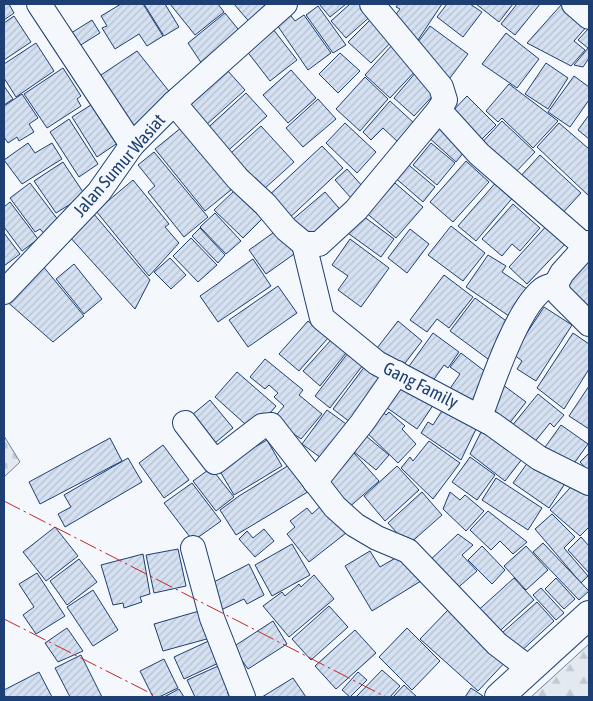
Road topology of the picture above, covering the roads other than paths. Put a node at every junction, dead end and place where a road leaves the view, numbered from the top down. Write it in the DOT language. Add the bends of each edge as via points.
graph roads {
  1 [pos="39,4"];
  2 [pos="285,4"];
  3 [pos="372,4"];
  4 [pos="574,4"];
  5 [pos="589,17"];
  6 [pos="174,103"];
  7 [pos="439,110"];
  8 [pos="132,145"];
  9 [pos="304,244"];
  10 [pos="588,245"];
  11 [pos="556,284"];
  12 [pos="4,292"];
  13 [pos="589,324"];
  14 [pos="397,372"];
  15 [pos="480,417"];
  16 [pos="185,424"];
  17 [pos="315,482"];
  18 [pos="589,483"];
  19 [pos="193,548"];
  20 [pos="589,615"];
  21 [pos="530,670"];
  22 [pos="243,697"];
  23 [pos="499,697"];
  1 -- 8 [label="street"];
  2 -- 6 [label="street, Jalan Sumur Wasiat"];
  3 -- 7 [label="street" via="441,87 445,100"];
  4 -- 5 [label="street"];
  6 -- 8 [label="street, Jalan Sumur Wasiat"];
  6 -- 9 [label="street" via="238,179"];
  7 -- 9 [label="street" via="337,230 319,244"];
  7 -- 10 [label="street" via="479,154"];
  8 -- 12 [label="street, Jalan Sumur Wasiat" via="99,192"];
  9 -- 14 [label="street, Gang Family" via="322,318 377,363"];
  10 -- 11 [label="street"];
  11 -- 13 [label="street" via="560,294"];
  11 -- 15 [label="street" via="542,289 529,304 498,367"];
  14 -- 15 [label="street, Gang Family"];
  14 -- 17 [label="street"];
  15 -- 18 [label="street, Gang Family" via="539,458"];
  16 -- 17 [label="street" via="215,462 262,426 271,425"];
  17 -- 21 [label="street" via="355,525 408,551 497,644"];
  19 -- 22 [label="street" via="212,618"];
  20 -- 21 [label="street"];
  21 -- 23 [label="street"];
}
